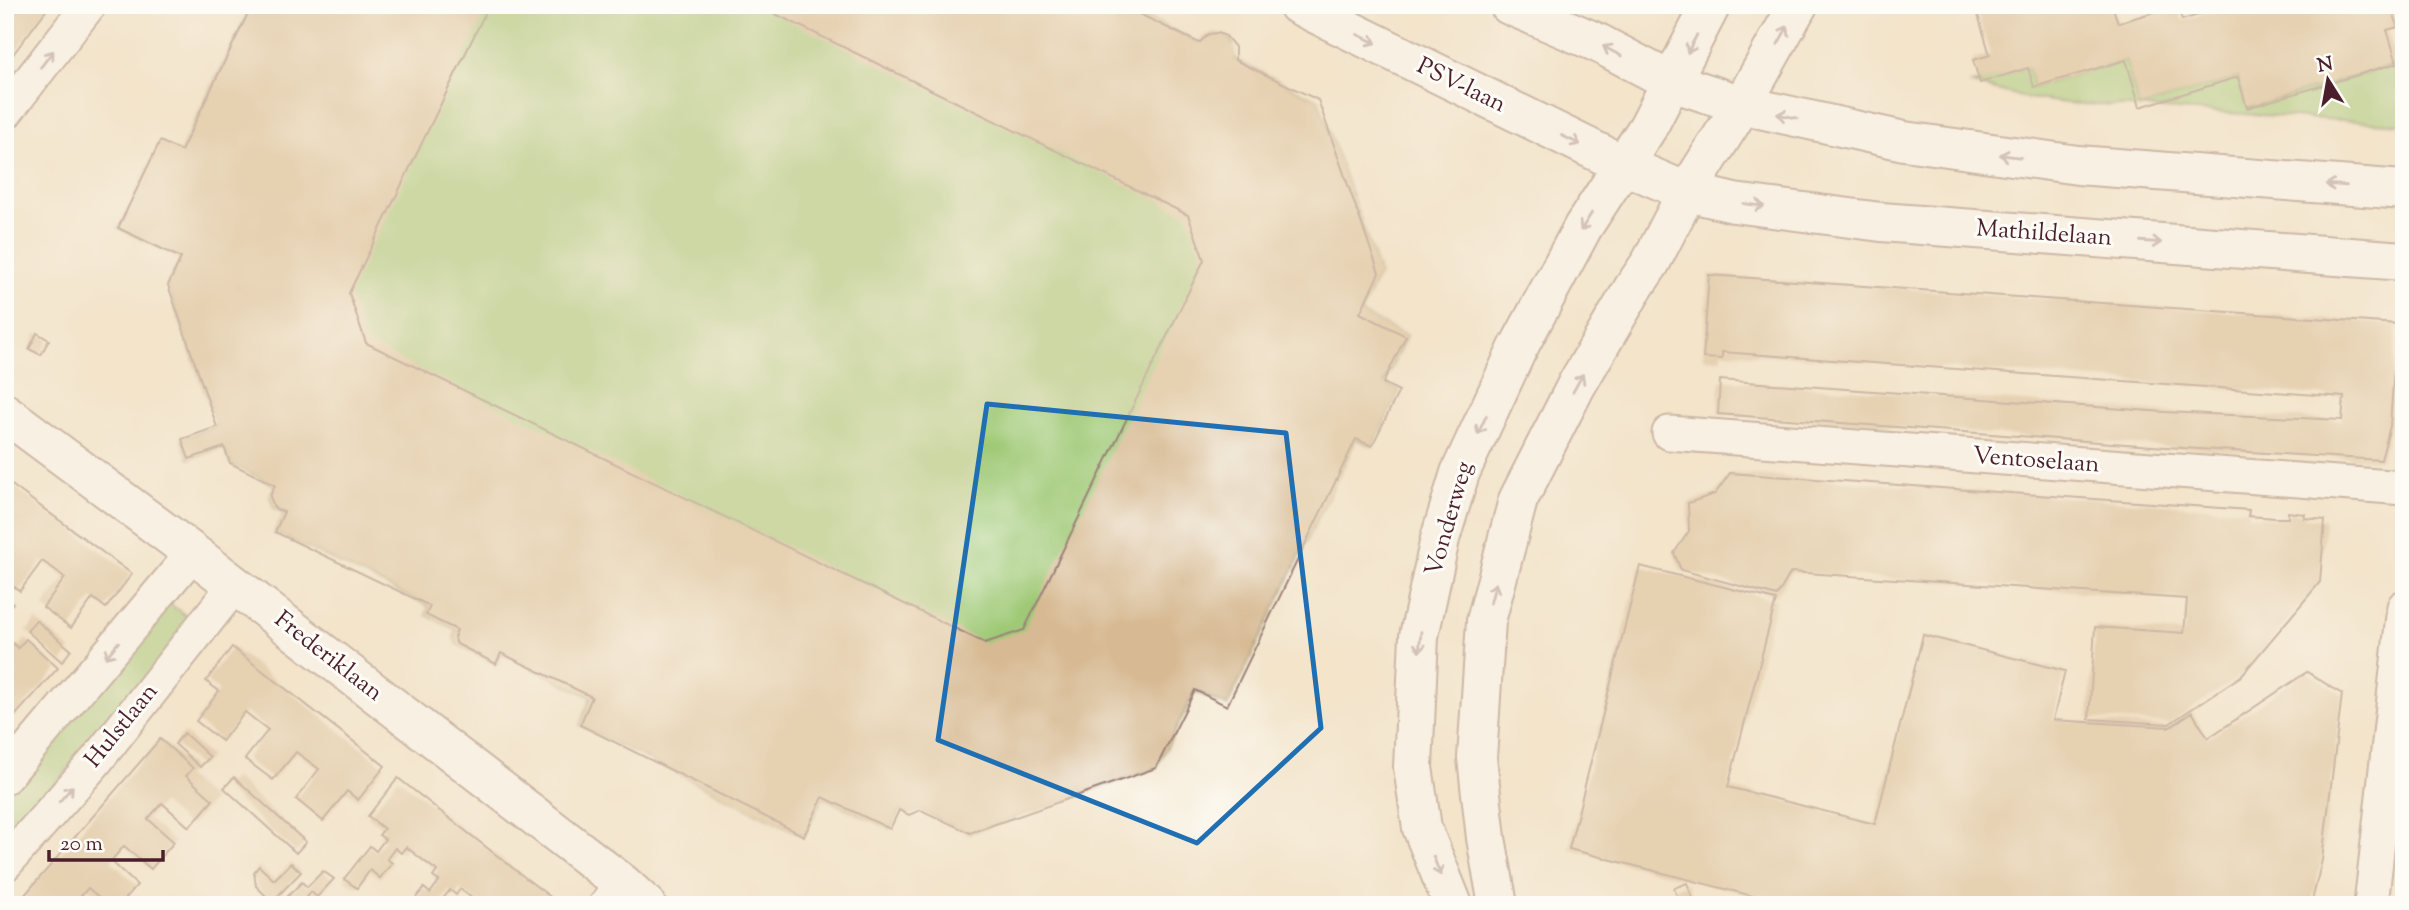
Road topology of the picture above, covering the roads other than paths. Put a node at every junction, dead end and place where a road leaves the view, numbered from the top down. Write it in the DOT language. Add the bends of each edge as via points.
graph roads {
  1 [pos="89,5"];
  2 [pos="1298,5"];
  3 [pos="1509,5"];
  4 [pos="1711,5"];
  5 [pos="1798,5"];
  6 [pos="1672,82"];
  7 [pos="1742,105"];
  8 [pos="5,113"];
  9 [pos="1624,166"];
  10 [pos="2404,190"];
  11 [pos="1687,192"];
  12 [pos="2404,261"];
  13 [pos="5,413"];
  14 [pos="1669,433"];
  15 [pos="2404,488"];
  16 [pos="193,553"];
  17 [pos="235,585"];
  18 [pos="2404,607"];
  19 [pos="5,777"];
  20 [pos="5,864"];
  21 [pos="625,898"];
  22 [pos="1453,905"];
  23 [pos="1498,905"];
  24 [pos="2371,905"];
  8 -- 1 [label="street, one-way"];
  2 -- 9 [label="main road, PSV-laan, one-way"];
  6 -- 3 [label="main road, one-way" via="1598,43"];
  4 -- 6 [label="main road, Vonderweg, one-way"];
  7 -- 5 [label="main road, one-way"];
  6 -- 7 [label="main road"];
  6 -- 9 [label="main road, Vonderweg"];
  10 -- 7 [label="main road, one-way" via="2078,165 1904,141"];
  7 -- 11 [label="main road"];
  9 -- 11 [label="main road, PSV-laan"];
  9 -- 22 [label="main road, Vonderweg, one-way" via="1583,227 1517,350 1460,473 1440,539 1419,636 1413,766 1422,828"];
  11 -- 12 [label="main road, Mathildelaan, one-way" via="1734,203 1881,222"];
  23 -- 11 [label="main road, one-way" via="1477,758 1486,621 1518,500 1577,384 1651,262"];
  13 -- 16 [label="main road, Frederiklaan"];
  14 -- 15 [label="street, Ventoselaan"];
  16 -- 17 [label="main road, Frederiklaan"];
  16 -- 19 [label="street, one-way"];
  20 -- 17 [label="street, Hulstlaan, one-way" via="95,762"];
  17 -- 21 [label="main road, Frederiklaan"];
  18 -- 24 [label="street"];
}
